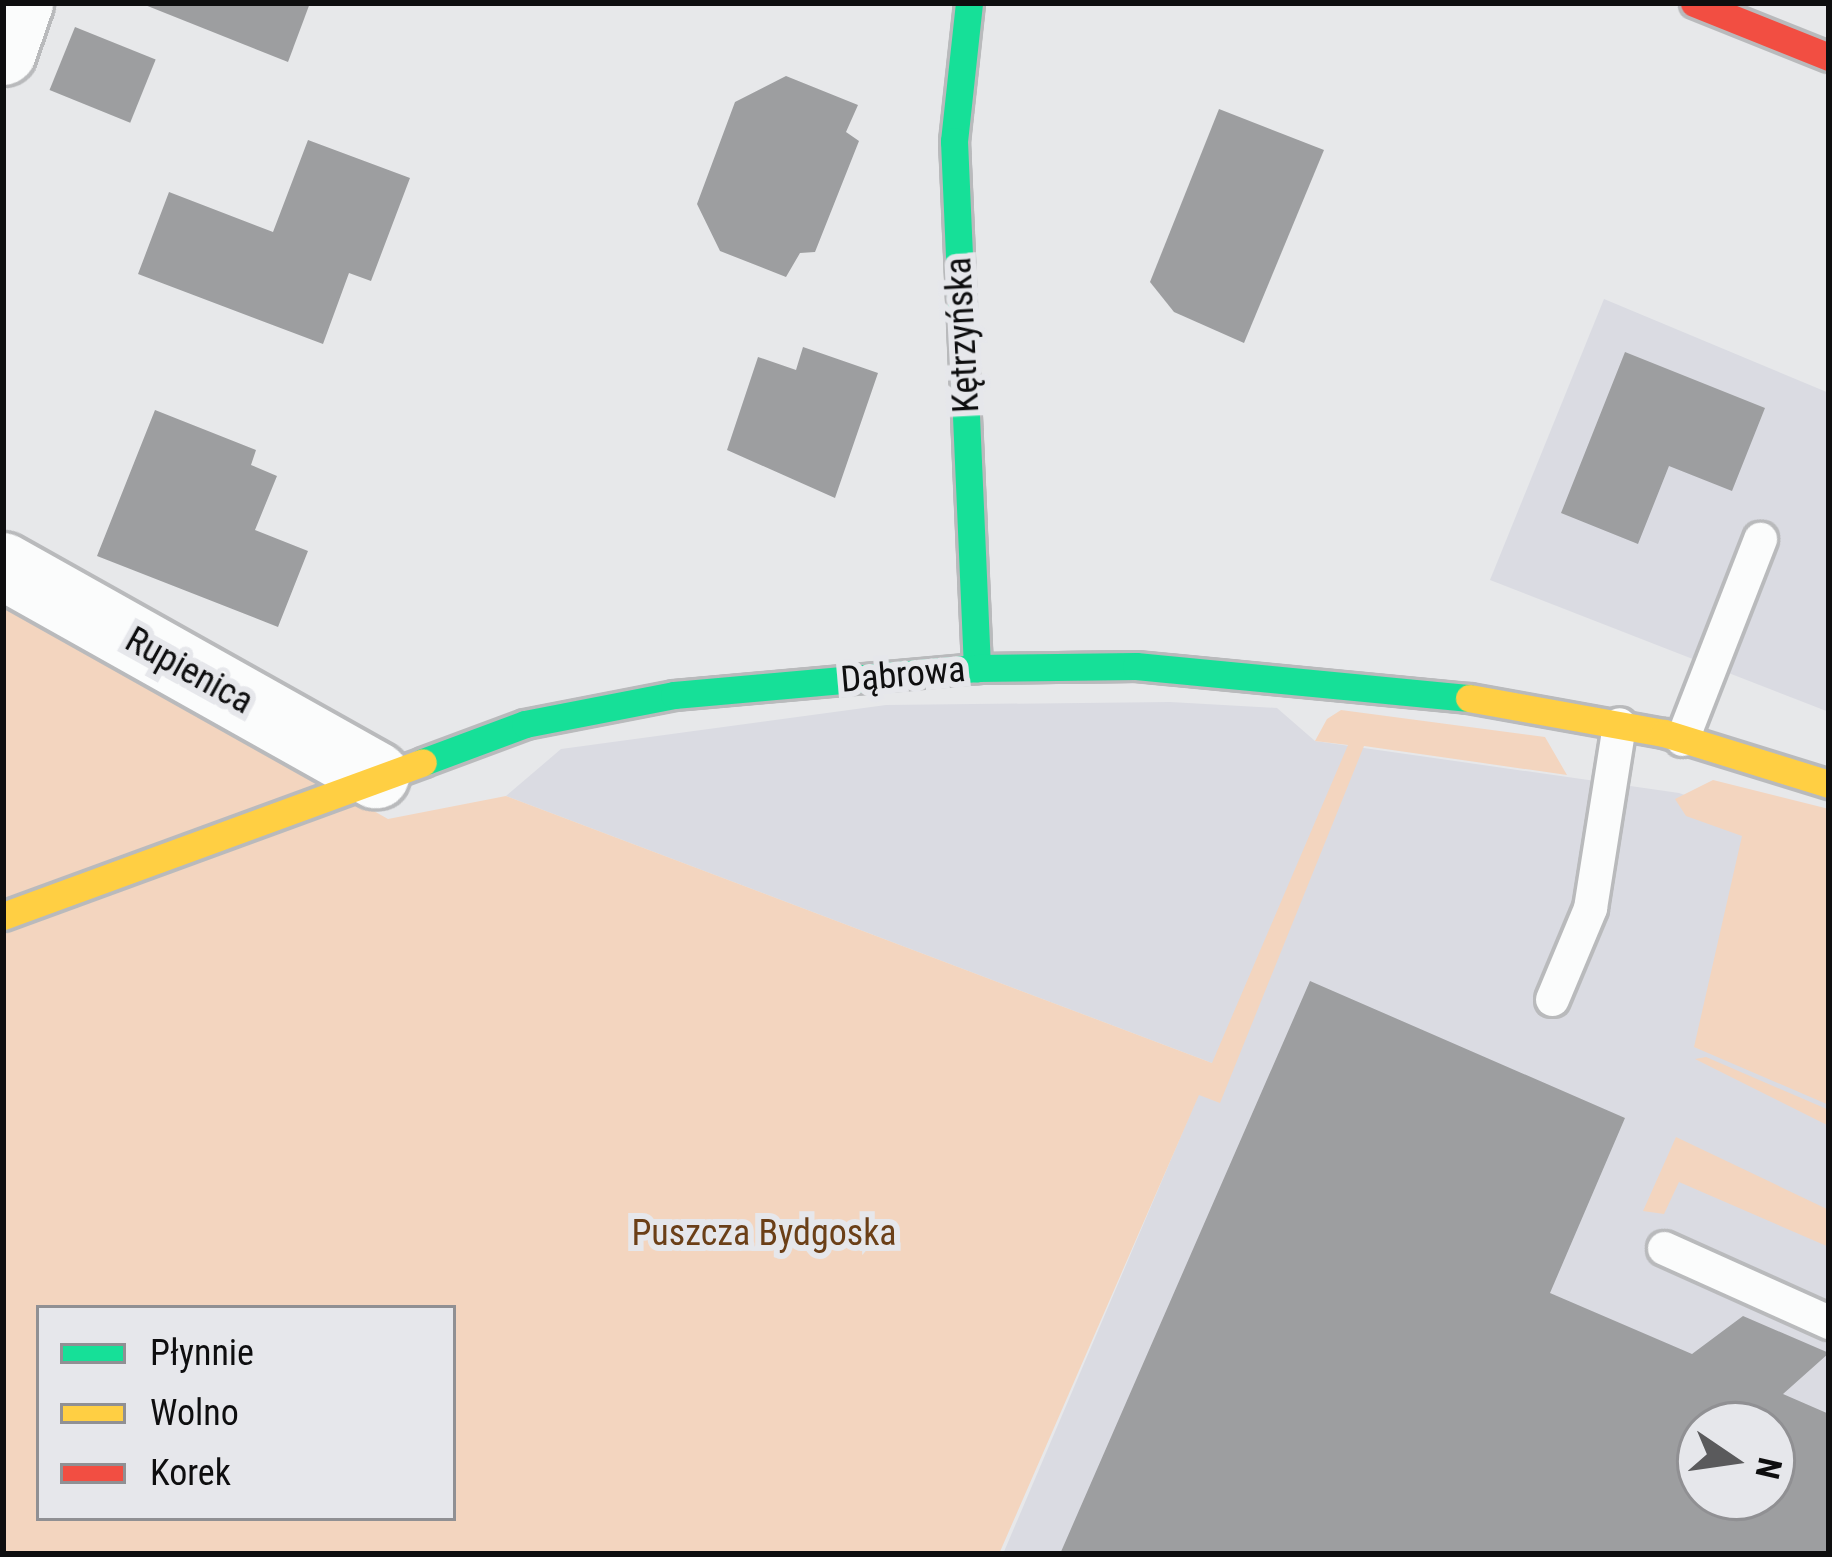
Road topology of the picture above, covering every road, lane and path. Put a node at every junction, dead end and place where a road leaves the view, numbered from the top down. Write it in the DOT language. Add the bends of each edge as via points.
graph roads {
  1 [pos="20,3"];
  2 [pos="969,3"];
  3 [pos="1694,3"];
  4 [pos="3,52"];
  5 [pos="1829,57"];
  6 [pos="1760,539"];
  7 [pos="3,566"];
  8 [pos="977,668"];
  9 [pos="1619,724"];
  10 [pos="1682,739"];
  11 [pos="376,775"];
  12 [pos="1829,784"];
  13 [pos="3,916"];
  14 [pos="1552,999"];
  15 [pos="1664,1248"];
  16 [pos="1829,1322"];
  1 -- 4 [label="street"];
  2 -- 8 [label="street, Kętrzyńska" via="954,141"];
  3 -- 5 [label="street"];
  6 -- 10 [label="lane"];
  7 -- 11 [label="street, Rupienica"];
  8 -- 9 [label="street, Dąbrowa" via="1313,678"];
  8 -- 11 [label="street, Dąbrowa" via="674,695 525,724"];
  9 -- 10 [label="street, Dąbrowa"];
  9 -- 14 [label="lane" via="1590,908"];
  10 -- 12 [label="street, Dąbrowa"];
  11 -- 13 [label="street, Dąbrowa"];
  15 -- 16 [label="lane"];
}
